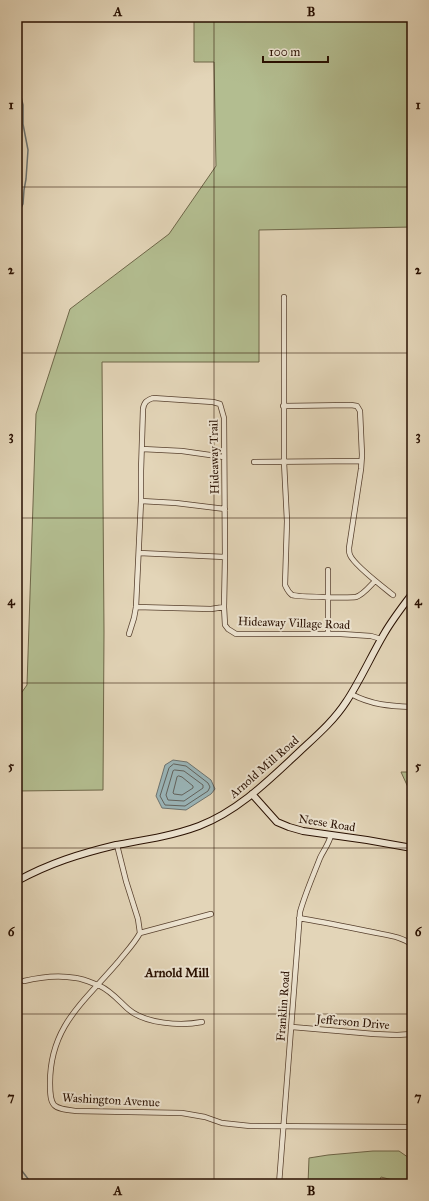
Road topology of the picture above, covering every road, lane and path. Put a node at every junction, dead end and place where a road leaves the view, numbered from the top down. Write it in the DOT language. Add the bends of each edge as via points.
graph roads {
  1 [pos="284,297"];
  2 [pos="283,406"];
  3 [pos="142,448"];
  4 [pos="224,457"];
  5 [pos="361,461"];
  6 [pos="254,462"];
  7 [pos="284,462"];
  8 [pos="141,501"];
  9 [pos="225,509"];
  10 [pos="139,553"];
  11 [pos="225,557"];
  12 [pos="328,570"];
  13 [pos="375,581"];
  14 [pos="412,594"];
  15 [pos="393,595"];
  16 [pos="329,597"];
  17 [pos="136,607"];
  18 [pos="224,607"];
  19 [pos="129,634"];
  20 [pos="328,634"];
  21 [pos="381,639"];
  22 [pos="351,694"];
  23 [pos="412,707"];
  24 [pos="252,794"];
  25 [pos="331,835"];
  26 [pos="117,845"];
  27 [pos="412,848"];
  28 [pos="17,881"];
  29 [pos="211,914"];
  30 [pos="299,918"];
  31 [pos="140,933"];
  32 [pos="412,945"];
  33 [pos="24,981"];
  34 [pos="97,985"];
  35 [pos="202,1022"];
  36 [pos="292,1027"];
  37 [pos="412,1034"];
  38 [pos="283,1126"];
  39 [pos="412,1127"];
  40 [pos="279,1184"];
  1 -- 2 [label="street"];
  2 -- 5 [label="street" via="357,406 360,411"];
  2 -- 7 [label="street"];
  3 -- 4 [label="street"];
  3 -- 4 [label="street, Hideaway Trail" via="143,409 144,403 148,400 153,398 213,402 220,404 224,418"];
  3 -- 8 [label="street, Hideaway Trail"];
  4 -- 9 [label="street, Hideaway Trail"];
  5 -- 7 [label="street"];
  5 -- 13 [label="street" via="349,548 354,560"];
  6 -- 7 [label="street"];
  7 -- 16 [label="street" via="287,521 285,585 288,592 294,595"];
  8 -- 9 [label="street"];
  8 -- 10 [label="street, Hideaway Trail"];
  9 -- 11 [label="street, Hideaway Trail"];
  10 -- 11 [label="street"];
  10 -- 17 [label="street, Hideaway Trail"];
  11 -- 18 [label="street, Hideaway Trail"];
  12 -- 16 [label="street"];
  13 -- 15 [label="street"];
  13 -- 16 [label="street" via="356,597"];
  14 -- 21 [label="main road, Arnold Mill Road"];
  16 -- 20 [label="street"];
  17 -- 18 [label="street"];
  17 -- 19 [label="street, Hideaway Trail"];
  18 -- 20 [label="street, Hideaway Village Road" via="225,625 236,634"];
  20 -- 21 [label="street, Hideaway Village Road" via="371,636"];
  21 -- 22 [label="main road, Arnold Mill Road"];
  22 -- 23 [label="street" via="377,704"];
  22 -- 24 [label="main road, Arnold Mill Road" via="320,732"];
  24 -- 25 [label="main road, Neese Road" via="277,822 294,829"];
  24 -- 26 [label="main road, Arnold Mill Road" via="223,814 198,826"];
  25 -- 27 [label="main road, Neese Road"];
  25 -- 30 [label="street, Franklin Road" via="309,885"];
  26 -- 28 [label="main road, Arnold Mill Road" via="66,858"];
  26 -- 31 [label="street"];
  29 -- 31 [label="street"];
  30 -- 32 [label="street" via="397,937"];
  30 -- 36 [label="street, Franklin Road"];
  31 -- 34 [label="street, Washington Avenue"];
  33 -- 34 [label="street" via="65,977"];
  34 -- 35 [label="street" via="140,1017 171,1023"];
  34 -- 38 [label="street, Washington Avenue" via="67,1021 56,1044 50,1077 51,1099 56,1108 76,1111 182,1113 229,1124"];
  36 -- 37 [label="street, Jefferson Drive" via="374,1034"];
  36 -- 38 [label="street, Franklin Road"];
  38 -- 39 [label="street, Washington Avenue"];
  38 -- 40 [label="street, Franklin Road"];
}
